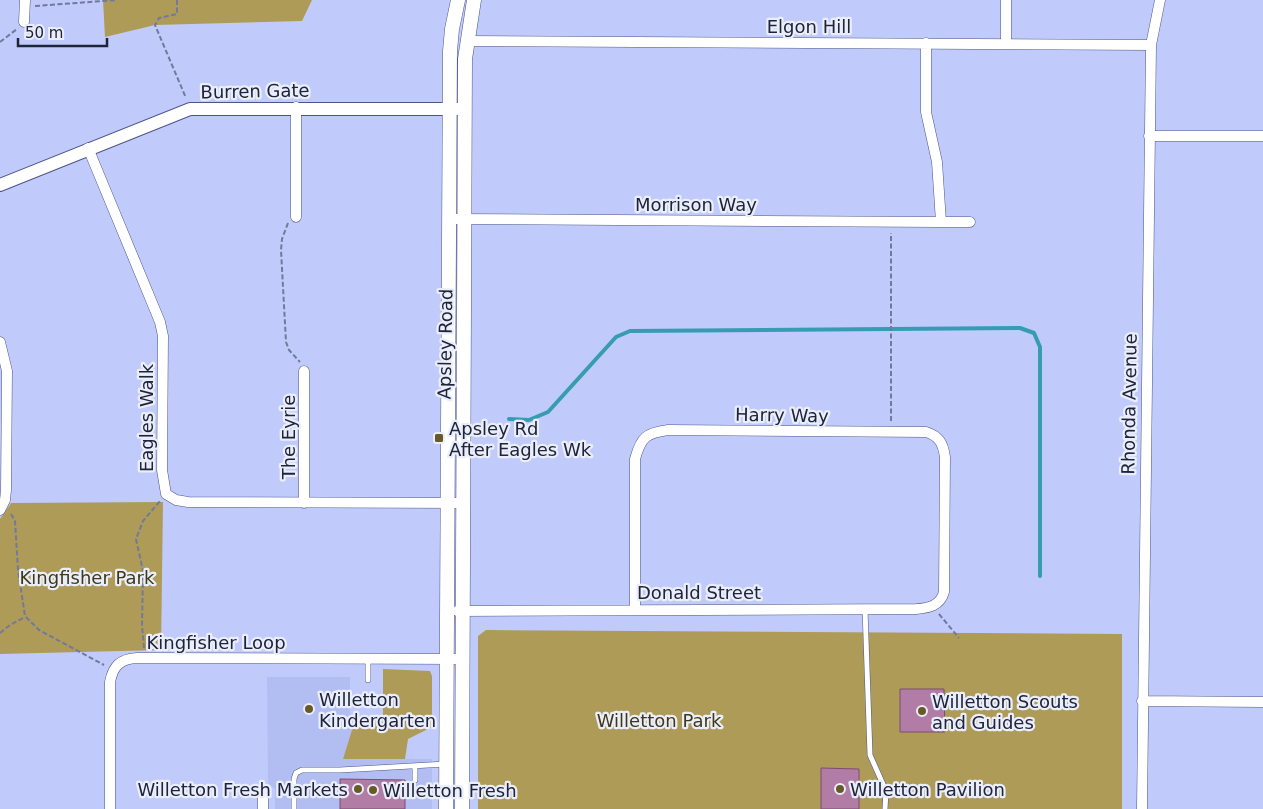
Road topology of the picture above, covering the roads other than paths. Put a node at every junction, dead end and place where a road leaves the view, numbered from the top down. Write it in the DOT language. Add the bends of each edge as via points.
graph roads {
  1 [pos="458,0"];
  2 [pos="474,0"];
  3 [pos="1006,0"];
  4 [pos="1160,0"];
  5 [pos="25,3"];
  6 [pos="24,22"];
  7 [pos="467,41"];
  8 [pos="926,43"];
  9 [pos="1006,43"];
  10 [pos="1151,45"];
  11 [pos="296,108"];
  12 [pos="450,109"];
  13 [pos="464,109"];
  14 [pos="1150,136"];
  15 [pos="1263,136"];
  16 [pos="88,148"];
  17 [pos="0,185"];
  18 [pos="296,217"];
  19 [pos="450,219"];
  20 [pos="464,219"];
  21 [pos="941,222"];
  22 [pos="970,222"];
  23 [pos="0,342"];
  24 [pos="304,371"];
  25 [pos="304,503"];
  26 [pos="447,503"];
  27 [pos="462,504"];
  28 [pos="1,509"];
  29 [pos="932,606"];
  30 [pos="635,609"];
  31 [pos="865,609"];
  32 [pos="446,611"];
  33 [pos="463,611"];
  34 [pos="368,659"];
  35 [pos="462,659"];
  36 [pos="446,660"];
  37 [pos="368,680"];
  38 [pos="1142,701"];
  39 [pos="1263,702"];
  40 [pos="446,764"];
  41 [pos="415,766"];
  42 [pos="415,780"];
  43 [pos="263,794"];
  44 [pos="110,809"];
  45 [pos="263,809"];
  46 [pos="294,809"];
  47 [pos="446,809"];
  48 [pos="462,809"];
  49 [pos="885,809"];
  50 [pos="1142,809"];
  1 -- 12 [label="main road, Apsley Road" via="452,29"];
  2 -- 7 [label="main road, Apsley Road"];
  3 -- 9 [label="street"];
  4 -- 10 [label="street, Rhonda Avenue"];
  5 -- 6 [label="street"];
  7 -- 8 [label="street, Elgon Hill"];
  7 -- 13 [label="main road, Apsley Road"];
  8 -- 9 [label="street, Elgon Hill"];
  8 -- 21 [label="street" via="926,112 937,162"];
  9 -- 10 [label="street, Elgon Hill"];
  10 -- 14 [label="street, Rhonda Avenue"];
  11 -- 12 [label="street, Burren Gate"];
  11 -- 16 [label="street, Burren Gate" via="190,109"];
  11 -- 18 [label="street"];
  12 -- 13 [label="street, Burren Gate"];
  12 -- 19 [label="main road, Apsley Road"];
  13 -- 20 [label="main road, Apsley Road"];
  14 -- 15 [label="street"];
  14 -- 38 [label="street, Rhonda Avenue"];
  16 -- 17 [label="street, Burren Gate"];
  16 -- 25 [label="street, Eagles Walk" via="160,322 163,336 162,470 166,494 188,502"];
  19 -- 20 [label="street, Morrison Way"];
  19 -- 26 [label="main road, Apsley Road"];
  20 -- 21 [label="street, Morrison Way"];
  20 -- 27 [label="main road, Apsley Road"];
  21 -- 22 [label="street, Morrison Way"];
  23 -- 28 [label="street" via="7,371 6,490"];
  24 -- 25 [label="street, The Eyrie"];
  25 -- 26 [label="street, Eagles Walk"];
  26 -- 27 [label="street, Eagles Walk"];
  26 -- 32 [label="main road, Apsley Road"];
  27 -- 33 [label="main road, Apsley Road"];
  29 -- 30 [label="street, Harry Way" via="944,592 944,448 933,434 668,430 651,432 640,443 635,459"];
  29 -- 31 [label="street, Donald Street" via="925,609"];
  30 -- 31 [label="street, Donald Street"];
  30 -- 33 [label="street, Donald Street"];
  31 -- 49 [label="lane" via="870,755 886,791"];
  32 -- 33 [label="street, Donald Street"];
  32 -- 36 [label="main road, Apsley Road"];
  33 -- 35 [label="main road, Apsley Road"];
  34 -- 36 [label="street, Kingfisher Loop"];
  34 -- 37 [label="lane"];
  34 -- 44 [label="street, Kingfisher Loop" via="128,658 119,662 112,670 110,682"];
  35 -- 36 [label="street, Kingfisher Loop"];
  35 -- 48 [label="main road, Apsley Road"];
  36 -- 40 [label="main road, Apsley Road"];
  38 -- 39 [label="street"];
  38 -- 50 [label="street, Rhonda Avenue"];
  40 -- 41 [label="lane"];
  40 -- 47 [label="main road, Apsley Road"];
  41 -- 42 [label="lane"];
  41 -- 46 [label="lane" via="302,770 294,779"];
  43 -- 45 [label="street"];
}
